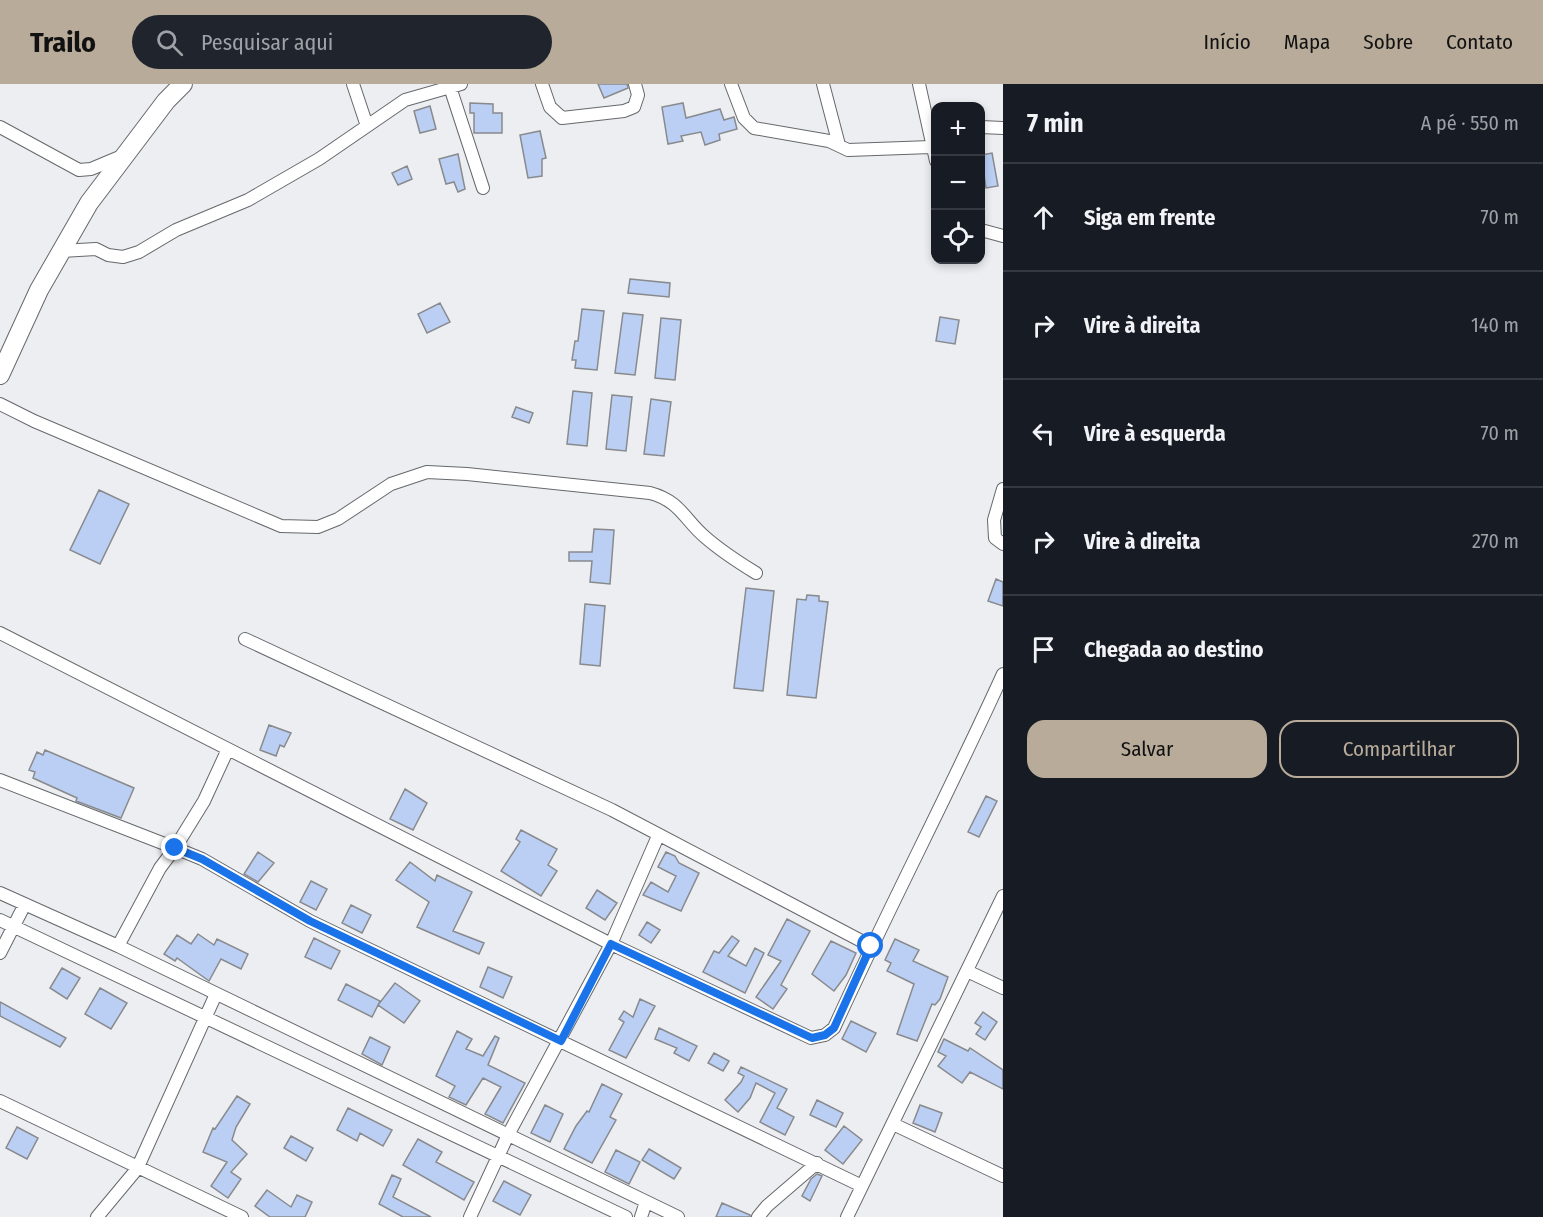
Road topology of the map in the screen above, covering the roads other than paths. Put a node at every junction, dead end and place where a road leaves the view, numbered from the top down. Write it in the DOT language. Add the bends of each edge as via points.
graph roads {
  1 [pos="183,84"];
  2 [pos="353,84"];
  3 [pos="542,84"];
  4 [pos="635,84"];
  5 [pos="731,84"];
  6 [pos="823,84"];
  7 [pos="919,84"];
  8 [pos="453,85"];
  9 [pos="367,126"];
  10 [pos="931,126"];
  11 [pos="0,127"];
  12 [pos="985,127"];
  13 [pos="1003,128"];
  14 [pos="839,145"];
  15 [pos="931,147"];
  16 [pos="126,154"];
  17 [pos="483,188"];
  18 [pos="985,231"];
  19 [pos="1003,236"];
  20 [pos="61,251"];
  21 [pos="0,375"];
  22 [pos="0,404"];
  23 [pos="1003,489"];
  24 [pos="1003,544"];
  25 [pos="756,573"];
  26 [pos="0,633"];
  27 [pos="245,639"];
  28 [pos="1003,674"];
  29 [pos="228,749"];
  30 [pos="0,780"];
  31 [pos="658,836"];
  32 [pos="175,848"];
  33 [pos="0,893"];
  34 [pos="1003,896"];
  35 [pos="25,904"];
  36 [pos="0,921"];
  37 [pos="14,927"];
  38 [pos="611,944"];
  39 [pos="118,946"];
  40 [pos="871,946"];
  41 [pos="0,953"];
  42 [pos="967,971"];
  43 [pos="1003,988"];
  44 [pos="216,994"];
  45 [pos="204,1018"];
  46 [pos="561,1041"];
  47 [pos="0,1101"];
  48 [pos="893,1124"];
  49 [pos="508,1136"];
  50 [pos="497,1157"];
  51 [pos="817,1163"];
  52 [pos="137,1169"];
  53 [pos="1003,1176"];
  54 [pos="862,1186"];
  55 [pos="646,1202"];
  56 [pos="99,1217"];
  57 [pos="242,1217"];
  58 [pos="470,1217"];
  59 [pos="626,1217"];
  60 [pos="641,1217"];
  61 [pos="678,1217"];
  62 [pos="758,1217"];
  63 [pos="847,1217"];
  1 -- 16 [label="street"];
  2 -- 9 [label="street"];
  3 -- 4 [label="street" via="550,107 562,118 634,107 638,95"];
  5 -- 14 [label="street" via="744,118 754,128"];
  6 -- 14 [label="street"];
  7 -- 10 [label="street"];
  8 -- 9 [label="street" via="405,100"];
  8 -- 17 [label="street"];
  9 -- 20 [label="street" via="249,200 176,230 139,252 123,257 96,249"];
  11 -- 16 [label="street" via="79,170"];
  12 -- 13 [label="street"];
  14 -- 15 [label="street" via="860,151"];
  16 -- 20 [label="street" via="89,203"];
  18 -- 19 [label="street"];
  20 -- 21 [label="street"];
  22 -- 25 [label="street" via="281,526 318,527 338,519 391,483 410,476 427,472 467,474 664,497 676,504 710,542"];
  23 -- 24 [label="street" via="994,520 995,538"];
  26 -- 29 [label="street"];
  27 -- 31 [label="street" via="612,810"];
  28 -- 40 [label="street"];
  29 -- 32 [label="street" via="204,801"];
  29 -- 38 [label="street"];
  30 -- 32 [label="street"];
  31 -- 38 [label="street"];
  31 -- 40 [label="street" via="704,856"];
  32 -- 39 [label="street"];
  32 -- 46 [label="street" via="202,859 310,921"];
  33 -- 35 [label="street"];
  34 -- 42 [label="street"];
  35 -- 37 [label="street"];
  35 -- 39 [label="street"];
  36 -- 37 [label="street"];
  37 -- 41 [label="street"];
  37 -- 45 [label="street"];
  38 -- 40 [label="street" via="812,1038 834,1028"];
  38 -- 46 [label="street"];
  39 -- 44 [label="street"];
  42 -- 43 [label="street"];
  42 -- 48 [label="street"];
  44 -- 45 [label="street"];
  44 -- 49 [label="street"];
  45 -- 50 [label="street"];
  45 -- 52 [label="street"];
  46 -- 49 [label="street"];
  46 -- 51 [label="street"];
  47 -- 52 [label="street"];
  48 -- 53 [label="street"];
  48 -- 54 [label="street"];
  49 -- 50 [label="street"];
  49 -- 55 [label="street"];
  50 -- 58 [label="street"];
  50 -- 59 [label="street"];
  51 -- 54 [label="street"];
  51 -- 62 [label="street"];
  52 -- 56 [label="street"];
  52 -- 57 [label="street"];
  54 -- 63 [label="street"];
  55 -- 60 [label="street"];
  55 -- 61 [label="street"];
}
